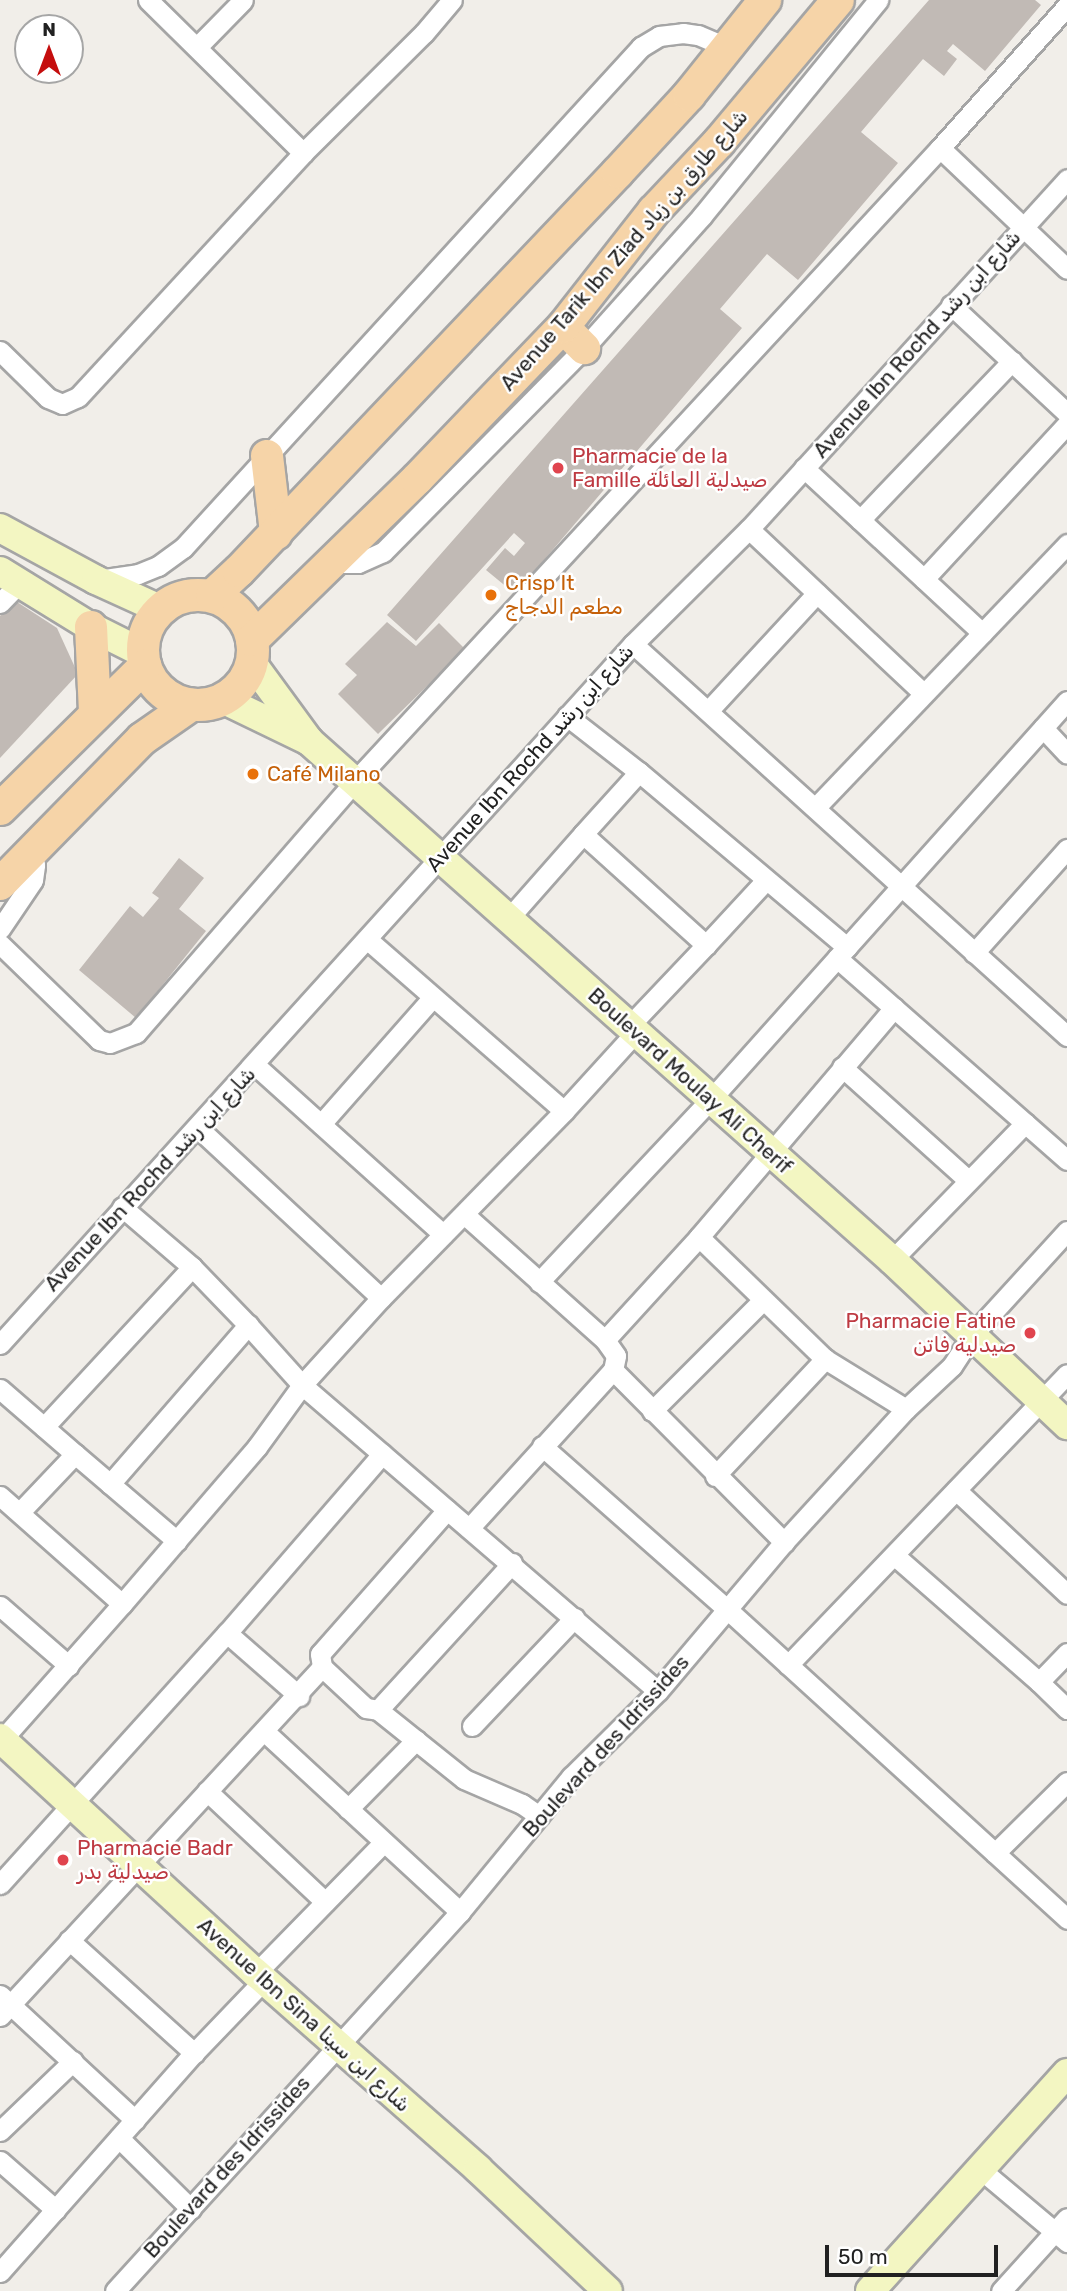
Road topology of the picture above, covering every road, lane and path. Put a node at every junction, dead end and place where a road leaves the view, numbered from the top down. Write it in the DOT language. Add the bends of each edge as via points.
graph roads {
  1 [pos="148,0"];
  2 [pos="243,0"];
  3 [pos="452,0"];
  4 [pos="765,0"];
  5 [pos="838,0"];
  6 [pos="878,0"];
  7 [pos="1067,6"];
  8 [pos="198,46"];
  9 [pos="726,47"];
  10 [pos="940,148"];
  11 [pos="303,153"];
  12 [pos="1067,178"];
  13 [pos="1021,228"];
  14 [pos="1067,269"];
  15 [pos="951,306"];
  16 [pos="573,337"];
  17 [pos="0,351"];
  18 [pos="1012,361"];
  19 [pos="1067,413"];
  20 [pos="1067,424"];
  21 [pos="267,456"];
  22 [pos="804,468"];
  23 [pos="860,520"];
  24 [pos="0,528"];
  25 [pos="749,529"];
  26 [pos="276,533"];
  27 [pos="1067,544"];
  28 [pos="10,577"];
  29 [pos="924,579"];
  30 [pos="96,580"];
  31 [pos="817,593"];
  32 [pos="212,596"];
  33 [pos="0,603"];
  34 [pos="160,608"];
  35 [pos="91,627"];
  36 [pos="982,633"];
  37 [pos="633,644"];
  38 [pos="252,651"];
  39 [pos="144,660"];
  40 [pos="923,693"];
  41 [pos="1067,701"];
  42 [pos="191,705"];
  43 [pos="231,705"];
  44 [pos="709,710"];
  45 [pos="95,712"];
  46 [pos="567,716"];
  47 [pos="1043,728"];
  48 [pos="142,739"];
  49 [pos="309,741"];
  50 [pos="1067,754"];
  51 [pos="639,772"];
  52 [pos="354,782"];
  53 [pos="816,807"];
  54 [pos="0,809"];
  55 [pos="583,834"];
  56 [pos="32,849"];
  57 [pos="1067,849"];
  58 [pos="439,860"];
  59 [pos="766,880"];
  60 [pos="0,884"];
  61 [pos="900,885"];
  62 [pos="509,918"];
  63 [pos="0,929"];
  64 [pos="368,940"];
  65 [pos="0,944"];
  66 [pos="706,945"];
  67 [pos="842,952"];
  68 [pos="974,953"];
  69 [pos="433,997"];
  70 [pos="894,1008"];
  71 [pos="633,1029"];
  72 [pos="1067,1037"];
  73 [pos="256,1065"];
  74 [pos="842,1067"];
  75 [pos="711,1099"];
  76 [pos="564,1111"];
  77 [pos="1025,1123"];
  78 [pos="321,1124"];
  79 [pos="197,1128"];
  80 [pos="770,1154"];
  81 [pos="1067,1160"];
  82 [pos="968,1180"];
  83 [pos="122,1208"];
  84 [pos="464,1214"];
  85 [pos="1067,1231"];
  86 [pos="443,1234"];
  87 [pos="699,1237"];
  88 [pos="892,1260"];
  89 [pos="192,1267"];
  90 [pos="539,1282"];
  91 [pos="381,1298"];
  92 [pos="763,1300"];
  93 [pos="248,1325"];
  94 [pos="972,1335"];
  95 [pos="605,1340"];
  96 [pos="0,1344"];
  97 [pos="825,1359"];
  98 [pos="613,1370"];
  99 [pos="1067,1374"];
  100 [pos="302,1385"];
  101 [pos="0,1389"];
  102 [pos="1041,1401"];
  103 [pos="906,1409"];
  104 [pos="652,1411"];
  105 [pos="1067,1425"];
  106 [pos="44,1427"];
  107 [pos="542,1446"];
  108 [pos="75,1454"];
  109 [pos="382,1454"];
  110 [pos="715,1476"];
  111 [pos="110,1484"];
  112 [pos="956,1490"];
  113 [pos="0,1496"];
  114 [pos="447,1510"];
  115 [pos="20,1512"];
  116 [pos="469,1528"];
  117 [pos="177,1541"];
  118 [pos="784,1542"];
  119 [pos="894,1555"];
  120 [pos="512,1563"];
  121 [pos="1067,1594"];
  122 [pos="122,1604"];
  123 [pos="0,1606"];
  124 [pos="728,1610"];
  125 [pos="573,1618"];
  126 [pos="227,1633"];
  127 [pos="1067,1653"];
  128 [pos="69,1665"];
  129 [pos="788,1665"];
  130 [pos="323,1667"];
  131 [pos="1039,1682"];
  132 [pos="658,1691"];
  133 [pos="299,1696"];
  134 [pos="1067,1709"];
  135 [pos="378,1710"];
  136 [pos="472,1726"];
  137 [pos="264,1731"];
  138 [pos="1,1740"];
  139 [pos="416,1740"];
  140 [pos="1067,1782"];
  141 [pos="207,1791"];
  142 [pos="73,1806"];
  143 [pos="348,1809"];
  144 [pos="539,1816"];
  145 [pos="384,1842"];
  146 [pos="995,1853"];
  147 [pos="138,1866"];
  148 [pos="0,1884"];
  149 [pos="325,1902"];
  150 [pos="460,1912"];
  151 [pos="1066,1917"];
  152 [pos="69,1940"];
  153 [pos="260,1976"];
  154 [pos="3,2005"];
  155 [pos="338,2044"];
  156 [pos="194,2053"];
  157 [pos="73,2061"];
  158 [pos="1067,2073"];
  159 [pos="135,2120"];
  160 [pos="0,2131"];
  161 [pos="119,2138"];
  162 [pos="0,2161"];
  163 [pos="980,2169"];
  164 [pos="191,2208"];
  165 [pos="56,2210"];
  166 [pos="1063,2231"];
  167 [pos="0,2272"];
  168 [pos="1012,2287"];
  169 [pos="877,2289"];
  170 [pos="115,2291"];
  171 [pos="608,2291"];
  1 -- 8 [label="street"];
  2 -- 8 [label="street"];
  3 -- 11 [label="street"];
  4 -- 9 [label="main road"];
  5 -- 16 [label="main road, Avenue Tarik Ibn Ziad شارع طارق بن زياد" via="719,142 654,211"];
  6 -- 16 [label="street" via="702,216"];
  7 -- 10 [label="street"];
  8 -- 11 [label="street"];
  9 -- 21 [label="street" via="683,33 659,36 641,47"];
  9 -- 26 [label="main road" via="618,172"];
  10 -- 13 [label="street"];
  10 -- 52 [label="street"];
  11 -- 17 [label="street" via="78,397 62,404 48,398"];
  12 -- 13 [label="street, Avenue Ibn Rochd شارع ابن رشد"];
  13 -- 14 [label="street"];
  13 -- 15 [label="street, Avenue Ibn Rochd شارع ابن رشد"];
  15 -- 18 [label="street"];
  15 -- 22 [label="street, Avenue Ibn Rochd شارع ابن رشد"];
  16 -- 38 [label="main road, Avenue Tarik Ibn Ziad شارع طارق بن زياد" via="332,563"];
  18 -- 19 [label="street"];
  18 -- 23 [label="street"];
  20 -- 29 [label="street"];
  21 -- 26 [label="main road"];
  21 -- 30 [label="street" via="171,558 138,574"];
  22 -- 23 [label="street"];
  22 -- 25 [label="street, Avenue Ibn Rochd شارع ابن رشد"];
  23 -- 29 [label="street"];
  24 -- 30 [label="street"];
  25 -- 31 [label="street"];
  25 -- 37 [label="street, Avenue Ibn Rochd شارع ابن رشد"];
  26 -- 32 [label="main road"];
  27 -- 36 [label="street"];
  28 -- 33 [label="street"];
  28 -- 35 [label="street"];
  29 -- 36 [label="street"];
  30 -- 34 [label="street"];
  31 -- 40 [label="street"];
  31 -- 44 [label="street"];
  32 -- 34 [label="main road" via="193,594"];
  32 -- 38 [label="main road" via="242,615"];
  34 -- 39 [label="main road" via="142,640"];
  35 -- 39 [label="street"];
  35 -- 45 [label="main road"];
  36 -- 40 [label="street"];
  37 -- 44 [label="street"];
  37 -- 46 [label="street, Avenue Ibn Rochd شارع ابن رشد"];
  38 -- 43 [label="main road, Avenue Tarik Ibn Ziad شارع طارق بن زياد"];
  38 -- 49 [label="street, Boulevard Moulay Ali Cherif"];
  39 -- 42 [label="main road" via="159,690"];
  39 -- 45 [label="main road"];
  40 -- 53 [label="street"];
  41 -- 47 [label="street"];
  42 -- 43 [label="main road"];
  42 -- 48 [label="main road"];
  43 -- 48 [label="main road"];
  43 -- 49 [label="street, Boulevard Moulay Ali Cherif"];
  44 -- 53 [label="street"];
  45 -- 54 [label="main road"];
  46 -- 51 [label="street"];
  46 -- 58 [label="street, Avenue Ibn Rochd شارع ابن رشد"];
  47 -- 50 [label="street"];
  47 -- 61 [label="street"];
  48 -- 56 [label="main road"];
  49 -- 52 [label="street, Boulevard Moulay Ali Cherif"];
  51 -- 55 [label="street"];
  51 -- 59 [label="street"];
  52 -- 58 [label="street, Boulevard Moulay Ali Cherif"];
  52 -- 65 [label="street" via="136,1033 123,1041 99,1040"];
  53 -- 61 [label="street"];
  55 -- 62 [label="street"];
  55 -- 66 [label="street"];
  56 -- 60 [label="main road"];
  56 -- 63 [label="street" via="33,880"];
  57 -- 68 [label="street"];
  58 -- 62 [label="street, Boulevard Moulay Ali Cherif"];
  58 -- 64 [label="street, Avenue Ibn Rochd شارع ابن رشد"];
  59 -- 66 [label="street"];
  59 -- 67 [label="street"];
  61 -- 67 [label="street"];
  61 -- 68 [label="street"];
  62 -- 71 [label="street, Boulevard Moulay Ali Cherif"];
  64 -- 69 [label="street"];
  64 -- 73 [label="street, Avenue Ibn Rochd شارع ابن رشد"];
  66 -- 71 [label="street"];
  67 -- 70 [label="street"];
  67 -- 75 [label="street"];
  68 -- 72 [label="street"];
  69 -- 76 [label="street"];
  69 -- 78 [label="street"];
  70 -- 74 [label="street"];
  70 -- 77 [label="street"];
  71 -- 75 [label="street, Boulevard Moulay Ali Cherif"];
  71 -- 76 [label="street"];
  73 -- 78 [label="street"];
  73 -- 79 [label="street, Avenue Ibn Rochd شارع ابن رشد"];
  74 -- 80 [label="street"];
  74 -- 82 [label="street"];
  75 -- 80 [label="street, Boulevard Moulay Ali Cherif"];
  75 -- 90 [label="street"];
  76 -- 84 [label="street"];
  77 -- 81 [label="street"];
  77 -- 82 [label="street"];
  78 -- 86 [label="street"];
  79 -- 83 [label="street, Avenue Ibn Rochd شارع ابن رشد"];
  79 -- 91 [label="street"];
  80 -- 87 [label="street"];
  80 -- 88 [label="street, Boulevard Moulay Ali Cherif"];
  82 -- 88 [label="street"];
  83 -- 89 [label="street"];
  83 -- 96 [label="street, Avenue Ibn Rochd شارع ابن رشد"];
  84 -- 86 [label="street"];
  84 -- 90 [label="street"];
  85 -- 94 [label="street, Boulevard des Idrissides"];
  86 -- 91 [label="street"];
  87 -- 92 [label="street"];
  87 -- 95 [label="street"];
  88 -- 94 [label="street, Boulevard Moulay Ali Cherif"];
  89 -- 93 [label="street"];
  89 -- 106 [label="street"];
  90 -- 95 [label="street"];
  91 -- 100 [label="street"];
  92 -- 97 [label="street"];
  92 -- 104 [label="street"];
  93 -- 100 [label="street"];
  93 -- 111 [label="street"];
  94 -- 102 [label="street, Boulevard Moulay Ali Cherif"];
  94 -- 103 [label="street, Boulevard des Idrissides" via="951,1366"];
  95 -- 98 [label="street" via="616,1356"];
  97 -- 103 [label="street"];
  97 -- 110 [label="street"];
  98 -- 104 [label="street"];
  98 -- 107 [label="street"];
  99 -- 102 [label="street"];
  100 -- 109 [label="street"];
  100 -- 117 [label="street" via="286,1411"];
  101 -- 106 [label="street"];
  102 -- 105 [label="street, Boulevard Moulay Ali Cherif"];
  102 -- 112 [label="street"];
  103 -- 118 [label="street, Boulevard des Idrissides"];
  104 -- 110 [label="street"];
  106 -- 108 [label="street"];
  107 -- 116 [label="street"];
  107 -- 124 [label="street"];
  108 -- 111 [label="street"];
  108 -- 115 [label="street"];
  109 -- 114 [label="street"];
  109 -- 126 [label="street"];
  110 -- 118 [label="street"];
  111 -- 117 [label="street"];
  112 -- 119 [label="street"];
  112 -- 121 [label="street"];
  113 -- 115 [label="street"];
  114 -- 116 [label="street"];
  114 -- 130 [label="street" via="322,1650 319,1660"];
  115 -- 122 [label="street"];
  116 -- 120 [label="street"];
  117 -- 122 [label="street"];
  118 -- 124 [label="street, Boulevard des Idrissides"];
  119 -- 129 [label="street"];
  119 -- 131 [label="street"];
  120 -- 125 [label="street"];
  120 -- 135 [label="street"];
  122 -- 128 [label="street"];
  123 -- 128 [label="street"];
  124 -- 129 [label="street"];
  124 -- 132 [label="street, Boulevard des Idrissides"];
  125 -- 132 [label="street"];
  125 -- 136 [label="street"];
  126 -- 133 [label="street"];
  126 -- 142 [label="street"];
  127 -- 131 [label="street"];
  128 -- 138 [label="street"];
  129 -- 146 [label="street"];
  130 -- 133 [label="street"];
  130 -- 135 [label="street" via="366,1708"];
  131 -- 134 [label="street"];
  132 -- 144 [label="street, Boulevard des Idrissides" via="571,1777"];
  133 -- 137 [label="street"];
  135 -- 139 [label="street"];
  137 -- 141 [label="street"];
  137 -- 143 [label="street"];
  138 -- 142 [label="street, Avenue Ibn Sina شارع ابن سينا"];
  139 -- 143 [label="street"];
  139 -- 144 [label="street" via="464,1779"];
  140 -- 146 [label="street"];
  141 -- 147 [label="street"];
  141 -- 149 [label="street"];
  142 -- 147 [label="street, Avenue Ibn Sina شارع ابن سينا"];
  142 -- 148 [label="street"];
  143 -- 145 [label="street"];
  144 -- 150 [label="street, Boulevard des Idrissides"];
  145 -- 149 [label="street"];
  145 -- 150 [label="street"];
  146 -- 151 [label="street"];
  147 -- 152 [label="street"];
  147 -- 153 [label="street, Avenue Ibn Sina شارع ابن سينا"];
  149 -- 153 [label="street"];
  150 -- 155 [label="street, Boulevard des Idrissides"];
  152 -- 154 [label="street"];
  152 -- 156 [label="street"];
  153 -- 155 [label="street, Avenue Ibn Sina شارع ابن سينا"];
  153 -- 156 [label="street"];
  154 -- 157 [label="street"];
  155 -- 164 [label="street, Boulevard des Idrissides"];
  155 -- 171 [label="street, Avenue Ibn Sina شارع ابن سينا"];
  156 -- 159 [label="street"];
  157 -- 159 [label="street"];
  157 -- 160 [label="street"];
  158 -- 163 [label="street"];
  159 -- 161 [label="street"];
  161 -- 164 [label="street"];
  161 -- 165 [label="street"];
  162 -- 165 [label="street"];
  163 -- 166 [label="street"];
  163 -- 169 [label="street"];
  164 -- 170 [label="street, Boulevard des Idrissides"];
  165 -- 167 [label="street"];
  166 -- 168 [label="street"];
}
